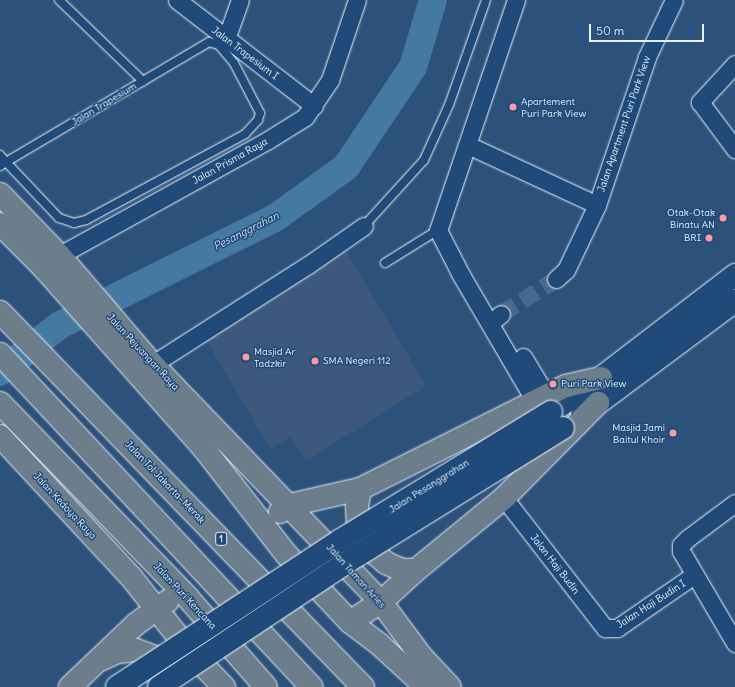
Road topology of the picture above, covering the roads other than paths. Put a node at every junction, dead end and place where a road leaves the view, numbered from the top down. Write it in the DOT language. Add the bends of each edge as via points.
graph roads {
  1 [pos="59,0"];
  2 [pos="177,0"];
  3 [pos="240,0"];
  4 [pos="356,0"];
  5 [pos="486,0"];
  6 [pos="516,0"];
  7 [pos="674,0"];
  8 [pos="226,39"];
  9 [pos="735,64"];
  10 [pos="143,81"];
  11 [pos="314,106"];
  12 [pos="468,145"];
  13 [pos="735,149"];
  14 [pos="0,155"];
  15 [pos="3,164"];
  16 [pos="0,194"];
  17 [pos="597,205"];
  18 [pos="0,224"];
  19 [pos="364,226"];
  20 [pos="438,230"];
  21 [pos="50,260"];
  22 [pos="385,263"];
  23 [pos="735,275"];
  24 [pos="556,279"];
  25 [pos="735,301"];
  26 [pos="0,312"];
  27 [pos="0,354"];
  28 [pos="145,369"];
  29 [pos="0,403"];
  30 [pos="598,403"];
  31 [pos="549,409"];
  32 [pos="1,437"];
  33 [pos="360,489"];
  34 [pos="504,498"];
  35 [pos="735,503"];
  36 [pos="290,505"];
  37 [pos="264,524"];
  38 [pos="416,570"];
  39 [pos="694,575"];
  40 [pos="188,598"];
  41 [pos="382,602"];
  42 [pos="155,608"];
  43 [pos="350,622"];
  44 [pos="607,628"];
  45 [pos="735,643"];
  46 [pos="99,660"];
  47 [pos="245,661"];
  48 [pos="70,687"];
  49 [pos="117,687"];
  50 [pos="159,687"];
  51 [pos="174,687"];
  52 [pos="224,687"];
  53 [pos="238,687"];
  54 [pos="266,687"];
  55 [pos="312,687"];
  56 [pos="363,687"];
  57 [pos="426,687"];
  58 [pos="450,687"];
  1 -- 10 [label="lane"];
  2 -- 8 [label="street, Jalan Trapesium I"];
  3 -- 8 [label="street"];
  4 -- 11 [label="street, Jalan Prisma Raya" via="330,80"];
  5 -- 19 [label="lane" via="449,105 424,160"];
  6 -- 12 [label="street"];
  7 -- 17 [label="street, Jalan Apartment Puri Park View" via="646,57"];
  8 -- 11 [label="street, Jalan Trapesium I"];
  9 -- 13 [label="street" via="700,102"];
  10 -- 15 [label="lane, Jalan Trapesium"];
  10 -- 15 [label="lane, Jalan Trapesium" via="209,42 224,50 256,101 260,113 258,120 245,134 86,220 74,223 59,218"];
  11 -- 21 [label="street, Jalan Prisma Raya" via="305,117 280,133"];
  12 -- 17 [label="street, Jalan Apartment Puri Park View"];
  12 -- 20 [label="street"];
  14 -- 15 [label="lane"];
  16 -- 21 [label="main road, Jalan Pejuangan Raya"];
  17 -- 24 [label="street, Jalan Apartment Puri Park View" via="566,270"];
  18 -- 21 [label="main road, Jalan Pejuangan Raya"];
  19 -- 28 [label="street" via="308,265"];
  20 -- 22 [label="lane"];
  20 -- 31 [label="street" via="496,318"];
  21 -- 28 [label="main road, Jalan Pejuangan Raya"];
  23 -- 31 [label="main road, Jalan Pesanggrahan" via="601,378"];
  25 -- 30 [label="main road, Jalan Pesanggrahan"];
  26 -- 56 [label="main road, Jalan Tol Jakarta–Merak / 1"];
  27 -- 55 [label="main road"];
  28 -- 36 [label="main road, Jalan Pejuangan Raya"];
  28 -- 37 [label="main road, Jalan Pejuangan Raya"];
  29 -- 40 [label="main road, Jalan Puri Kencana"];
  30 -- 31 [label="main road, Jalan Pesanggrahan"];
  30 -- 34 [label="main road"];
  31 -- 33 [label="main road"];
  31 -- 49 [label="main road, Jalan Pesanggrahan, bridge"];
  31 -- 50 [label="main road, Jalan Pesanggrahan, bridge" via="358,555"];
  32 -- 42 [label="main road, Jalan Kedoya Raya" via="131,576"];
  33 -- 36 [label="main road"];
  33 -- 38 [label="main road" via="358,523 364,538 386,563 402,570"];
  34 -- 38 [label="main road"];
  34 -- 44 [label="street, Jalan Haji Budin"];
  35 -- 39 [label="street" via="681,545 681,551"];
  36 -- 37 [label="main road"];
  36 -- 41 [label="main road, Jalan Taman Aries"];
  37 -- 43 [label="main road" via="287,555"];
  38 -- 41 [label="main road"];
  39 -- 44 [label="street, Jalan Haji Budin I" via="617,628"];
  39 -- 45 [label="street"];
  40 -- 42 [label="main road" via="173,599"];
  40 -- 47 [label="main road, Jalan Puri Kencana"];
  41 -- 43 [label="main road"];
  41 -- 58 [label="main road, Jalan Taman Aries" via="417,650"];
  42 -- 46 [label="main road"];
  42 -- 52 [label="main road" via="192,654"];
  43 -- 57 [label="main road" via="379,644"];
  46 -- 48 [label="main road"];
  46 -- 51 [label="main road" via="117,652 136,650 154,657 168,671"];
  47 -- 53 [label="main road" via="243,680"];
  47 -- 54 [label="main road, Jalan Puri Kencana"];
}
